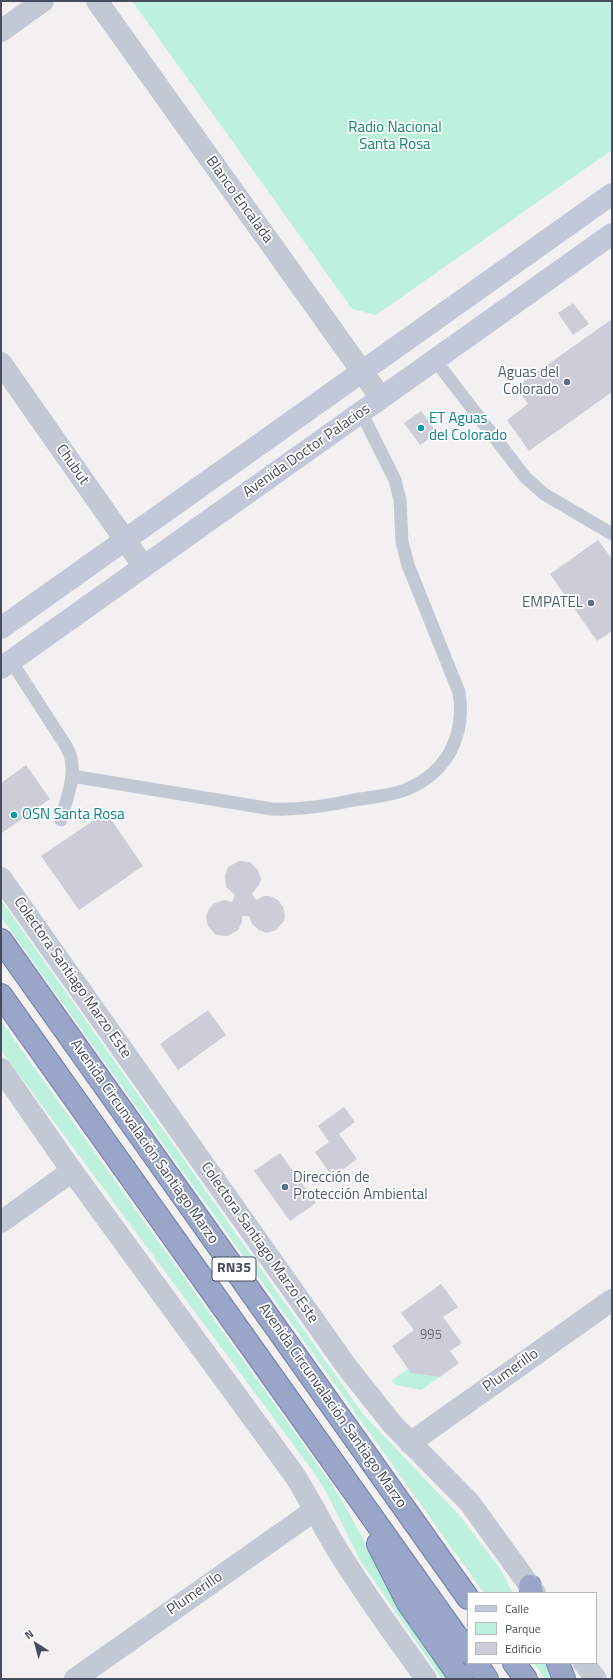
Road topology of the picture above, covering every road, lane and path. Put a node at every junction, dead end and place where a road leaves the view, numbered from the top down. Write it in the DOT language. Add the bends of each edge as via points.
graph roads {
  1 [pos="43,1"];
  2 [pos="97,1"];
  3 [pos="1,30"];
  4 [pos="612,194"];
  5 [pos="612,234"];
  6 [pos="435,360"];
  7 [pos="1,362"];
  8 [pos="362,372"];
  9 [pos="381,398"];
  10 [pos="361,412"];
  11 [pos="612,534"];
  12 [pos="125,540"];
  13 [pos="144,567"];
  14 [pos="1,628"];
  15 [pos="6,664"];
  16 [pos="72,776"];
  17 [pos="61,820"];
  18 [pos="1,878"];
  19 [pos="1,940"];
  20 [pos="1,995"];
  21 [pos="1,1069"];
  22 [pos="72,1171"];
  23 [pos="1,1222"];
  24 [pos="612,1300"];
  25 [pos="410,1443"];
  26 [pos="350,1487"];
  27 [pos="315,1510"];
  28 [pos="532,1591"];
  29 [pos="467,1597"];
  30 [pos="467,1651"];
  31 [pos="477,1664"];
  32 [pos="515,1664"];
  33 [pos="558,1664"];
  34 [pos="585,1664"];
  35 [pos="75,1679"];
  36 [pos="426,1679"];
  37 [pos="460,1679"];
  38 [pos="487,1679"];
  39 [pos="526,1679"];
  40 [pos="564,1679"];
  41 [pos="596,1679"];
  1 -- 3 [label="street"];
  2 -- 8 [label="street, Blanco Encalada"];
  4 -- 8 [label="main road"];
  5 -- 6 [label="main road, Avenida Doctor Palacios"];
  6 -- 9 [label="main road, Avenida Doctor Palacios"];
  6 -- 11 [label="lane" via="525,477 544,494"];
  7 -- 12 [label="street, Chubut"];
  8 -- 9 [label="street, Blanco Encalada"];
  8 -- 12 [label="main road"];
  9 -- 10 [label="main road, Avenida Doctor Palacios"];
  10 -- 13 [label="main road, Avenida Doctor Palacios"];
  10 -- 16 [label="lane" via="395,480 400,500 402,542 408,566 459,692 460,728 444,761 426,779 404,790 303,809 272,809"];
  12 -- 13 [label="street, Chubut"];
  12 -- 14 [label="main road"];
  13 -- 15 [label="main road, Avenida Doctor Palacios"];
  15 -- 16 [label="lane" via="70,752"];
  16 -- 17 [label="lane"];
  18 -- 25 [label="street, Colectora Santiago Marzo Este" via="347,1367"];
  19 -- 29 [label="highway, Avenida Circunvalación Santiago Marzo / RN35"];
  20 -- 26 [label="highway, Avenida Circunvalación Santiago Marzo / RN35"];
  21 -- 22 [label="street"];
  22 -- 23 [label="street"];
  22 -- 27 [label="street" via="293,1473"];
  24 -- 25 [label="street, Plumerillo"];
  25 -- 28 [label="street, Colectora Santiago Marzo Este" via="469,1502"];
  26 -- 30 [label="highway, Avenida Circunvalación Santiago Marzo / RN35"];
  26 -- 37 [label="highway" via="408,1603"];
  27 -- 35 [label="street, Plumerillo"];
  27 -- 36 [label="street" via="345,1563"];
  31 -- 38 [label="highway"];
  32 -- 39 [label="highway"];
  33 -- 40 [label="highway"];
  34 -- 41 [label="street"];
}
